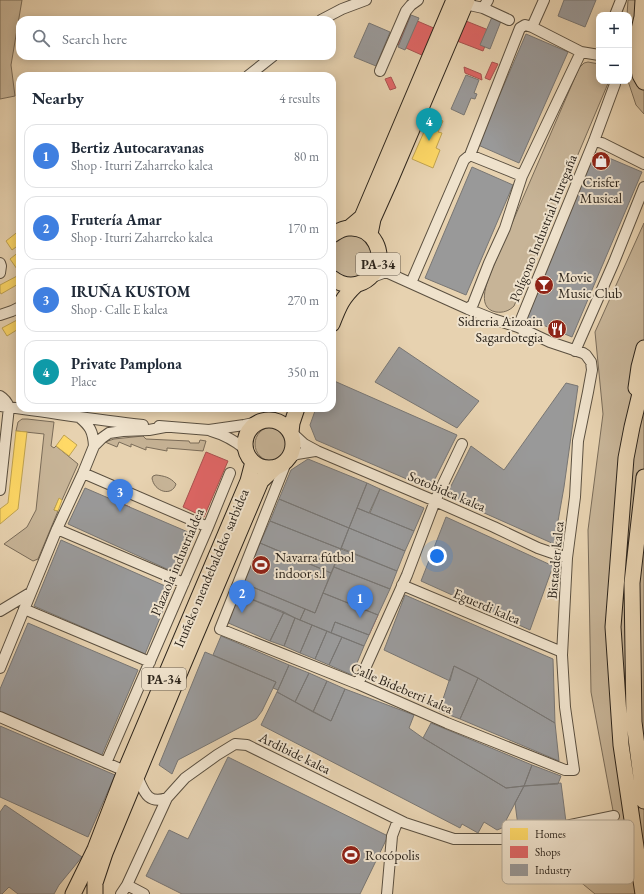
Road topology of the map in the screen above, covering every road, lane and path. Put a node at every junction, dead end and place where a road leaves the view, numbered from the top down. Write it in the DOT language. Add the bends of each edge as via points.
graph roads {
  1 [pos="366,0"];
  2 [pos="418,0"];
  3 [pos="544,0"];
  4 [pos="621,0"];
  5 [pos="643,0"];
  6 [pos="462,1"];
  7 [pos="486,4"];
  8 [pos="616,12"];
  9 [pos="329,16"];
  10 [pos="509,20"];
  11 [pos="532,27"];
  12 [pos="644,40"];
  13 [pos="581,52"];
  14 [pos="596,54"];
  15 [pos="644,55"];
  16 [pos="268,60"];
  17 [pos="380,71"];
  18 [pos="253,72"];
  19 [pos="644,82"];
  20 [pos="615,84"];
  21 [pos="594,141"];
  22 [pos="470,155"];
  23 [pos="644,164"];
  24 [pos="522,176"];
  25 [pos="644,187"];
  26 [pos="349,228"];
  27 [pos="336,232"];
  28 [pos="370,234"];
  29 [pos="0,263"];
  30 [pos="0,273"];
  31 [pos="336,281"];
  32 [pos="363,282"];
  33 [pos="411,283"];
  34 [pos="16,309"];
  35 [pos="468,309"];
  36 [pos="0,315"];
  37 [pos="336,315"];
  38 [pos="518,327"];
  39 [pos="644,348"];
  40 [pos="575,351"];
  41 [pos="644,378"];
  42 [pos="0,396"];
  43 [pos="5,407"];
  44 [pos="16,409"];
  45 [pos="41,412"];
  46 [pos="284,412"];
  47 [pos="296,412"];
  48 [pos="77,417"];
  49 [pos="104,421"];
  50 [pos="276,421"];
  51 [pos="258,422"];
  52 [pos="165,427"];
  53 [pos="632,427"];
  54 [pos="209,430"];
  55 [pos="291,432"];
  56 [pos="96,440"];
  57 [pos="462,444"];
  58 [pos="246,449"];
  59 [pos="315,451"];
  60 [pos="253,462"];
  61 [pos="284,462"];
  62 [pos="83,473"];
  63 [pos="230,473"];
  64 [pos="644,477"];
  65 [pos="0,490"];
  66 [pos="435,501"];
  67 [pos="208,527"];
  68 [pos="57,529"];
  69 [pos="567,558"];
  70 [pos="184,583"];
  71 [pos="402,586"];
  72 [pos="30,593"];
  73 [pos="24,609"];
  74 [pos="0,611"];
  75 [pos="562,652"];
  76 [pos="150,662"];
  77 [pos="0,668"];
  78 [pos="358,684"];
  79 [pos="0,717"];
  80 [pos="106,763"];
  81 [pos="574,770"];
  82 [pos="131,773"];
  83 [pos="167,798"];
  84 [pos="644,801"];
  85 [pos="614,816"];
  86 [pos="398,820"];
  87 [pos="595,820"];
  88 [pos="632,820"];
  89 [pos="634,833"];
  90 [pos="502,839"];
  91 [pos="126,890"];
  92 [pos="72,894"];
  93 [pos="95,894"];
  94 [pos="122,894"];
  95 [pos="144,894"];
  96 [pos="387,894"];
  97 [pos="643,894"];
  1 -- 9 [label="street"];
  2 -- 17 [label="street" via="406,12"];
  3 -- 11 [label="street"];
  4 -- 8 [label="street"];
  5 -- 19 [label="highway" via="637,38 637,59"];
  6 -- 7 [label="street"];
  6 -- 26 [label="highway" via="362,217"];
  6 -- 28 [label="highway, PA-34" via="429,88 373,219"];
  7 -- 10 [label="street"];
  11 -- 13 [label="street"];
  11 -- 22 [label="street" via="525,25 520,28"];
  12 -- 15 [label="highway"];
  13 -- 14 [label="street"];
  13 -- 24 [label="street"];
  16 -- 18 [label="street"];
  20 -- 21 [label="street, Polígono Industrial Iruregaña"];
  21 -- 23 [label="street"];
  21 -- 38 [label="street, Polígono Industrial Iruregaña"];
  22 -- 24 [label="street"];
  22 -- 33 [label="street" via="464,160"];
  24 -- 35 [label="street" via="505,228 473,304"];
  25 -- 40 [label="street"];
  26 -- 27 [label="highway"];
  26 -- 28 [label="highway, PA-34" via="360,229"];
  28 -- 32 [label="highway, PA-34" via="377,244 380,256 377,268"];
  29 -- 30 [label="street"];
  31 -- 32 [label="highway, PA-34" via="350,285"];
  32 -- 33 [label="street" via="386,272"];
  32 -- 37 [label="highway, PA-34" via="343,298"];
  33 -- 35 [label="street"];
  34 -- 36 [label="street"];
  35 -- 38 [label="street"];
  38 -- 40 [label="street"];
  39 -- 53 [label="highway" via="639,367"];
  40 -- 69 [label="street, Bistaeder kalea" via="586,355 591,362 592,370 578,441 575,497"];
  41 -- 53 [label="highway"];
  42 -- 43 [label="street" via="7,402"];
  43 -- 44 [label="street"];
  43 -- 65 [label="street"];
  45 -- 48 [label="street"];
  46 -- 50 [label="highway"];
  47 -- 55 [label="highway"];
  48 -- 49 [label="street"];
  48 -- 56 [label="street" via="88,425"];
  49 -- 52 [label="street"];
  49 -- 56 [label="street" via="105,432"];
  50 -- 51 [label="highway"];
  50 -- 55 [label="highway"];
  51 -- 54 [label="street"];
  51 -- 58 [label="highway" via="249,430 245,439"];
  52 -- 54 [label="street"];
  52 -- 56 [label="street" via="109,433"];
  53 -- 88 [label="highway" via="626,458 613,627 621,745"];
  54 -- 58 [label="street" via="236,441"];
  55 -- 59 [label="street, Sotobidea kalea"];
  55 -- 61 [label="highway" via="292,450"];
  56 -- 62 [label="street"];
  57 -- 66 [label="street"];
  58 -- 60 [label="highway"];
  59 -- 61 [label="street" via="297,454"];
  59 -- 66 [label="street, Sotobidea kalea"];
  60 -- 61 [label="highway" via="258,466 270,468"];
  60 -- 82 [label="highway, Iruñeko mendebaldeko sarbidea / PA-34" via="248,481"];
  61 -- 78 [label="street, Calle Bideberri kalea" via="220,629"];
  61 -- 82 [label="highway, Iruñeko mendebaldeko sarbidea / PA-34" via="261,481 183,665"];
  62 -- 67 [label="street"];
  62 -- 68 [label="street"];
  63 -- 67 [label="street, Plazaola industrialdea"];
  64 -- 84 [label="highway" via="632,583 634,722"];
  66 -- 69 [label="street, Sotobidea kalea" via="538,548"];
  66 -- 71 [label="street"];
  67 -- 70 [label="street, Plazaola industrialdea"];
  68 -- 70 [label="street"];
  68 -- 72 [label="street"];
  69 -- 75 [label="street, Bistaeder kalea"];
  70 -- 76 [label="street, Plazaola industrialdea"];
  71 -- 75 [label="street, Eguerdi kalea"];
  71 -- 78 [label="street"];
  72 -- 73 [label="street"];
  72 -- 74 [label="street"];
  73 -- 76 [label="street"];
  73 -- 77 [label="street"];
  75 -- 81 [label="street, Bistaeder kalea" via="565,707"];
  76 -- 80 [label="street, Plazaola industrialdea"];
  78 -- 81 [label="street, Calle Bideberri kalea" via="565,770"];
  79 -- 80 [label="street"];
  80 -- 82 [label="street"];
  82 -- 83 [label="street" via="150,798"];
  82 -- 92 [label="highway, Iruñeko mendebaldeko sarbidea / PA-34"];
  82 -- 93 [label="highway, Iruñeko mendebaldeko sarbidea / PA-34" via="95,883"];
  83 -- 86 [label="street, Ardibide kalea" via="185,778 217,755 235,744 247,745"];
  83 -- 91 [label="street, Ardibide kalea"];
  85 -- 87 [label="street, Ardibide kalea"];
  86 -- 90 [label="street, Ardibide kalea" via="454,839"];
  86 -- 96 [label="street" via="392,836"];
  89 -- 97 [label="highway"];
  91 -- 94 [label="street, Ardibide kalea"];
  91 -- 95 [label="street"];
}
